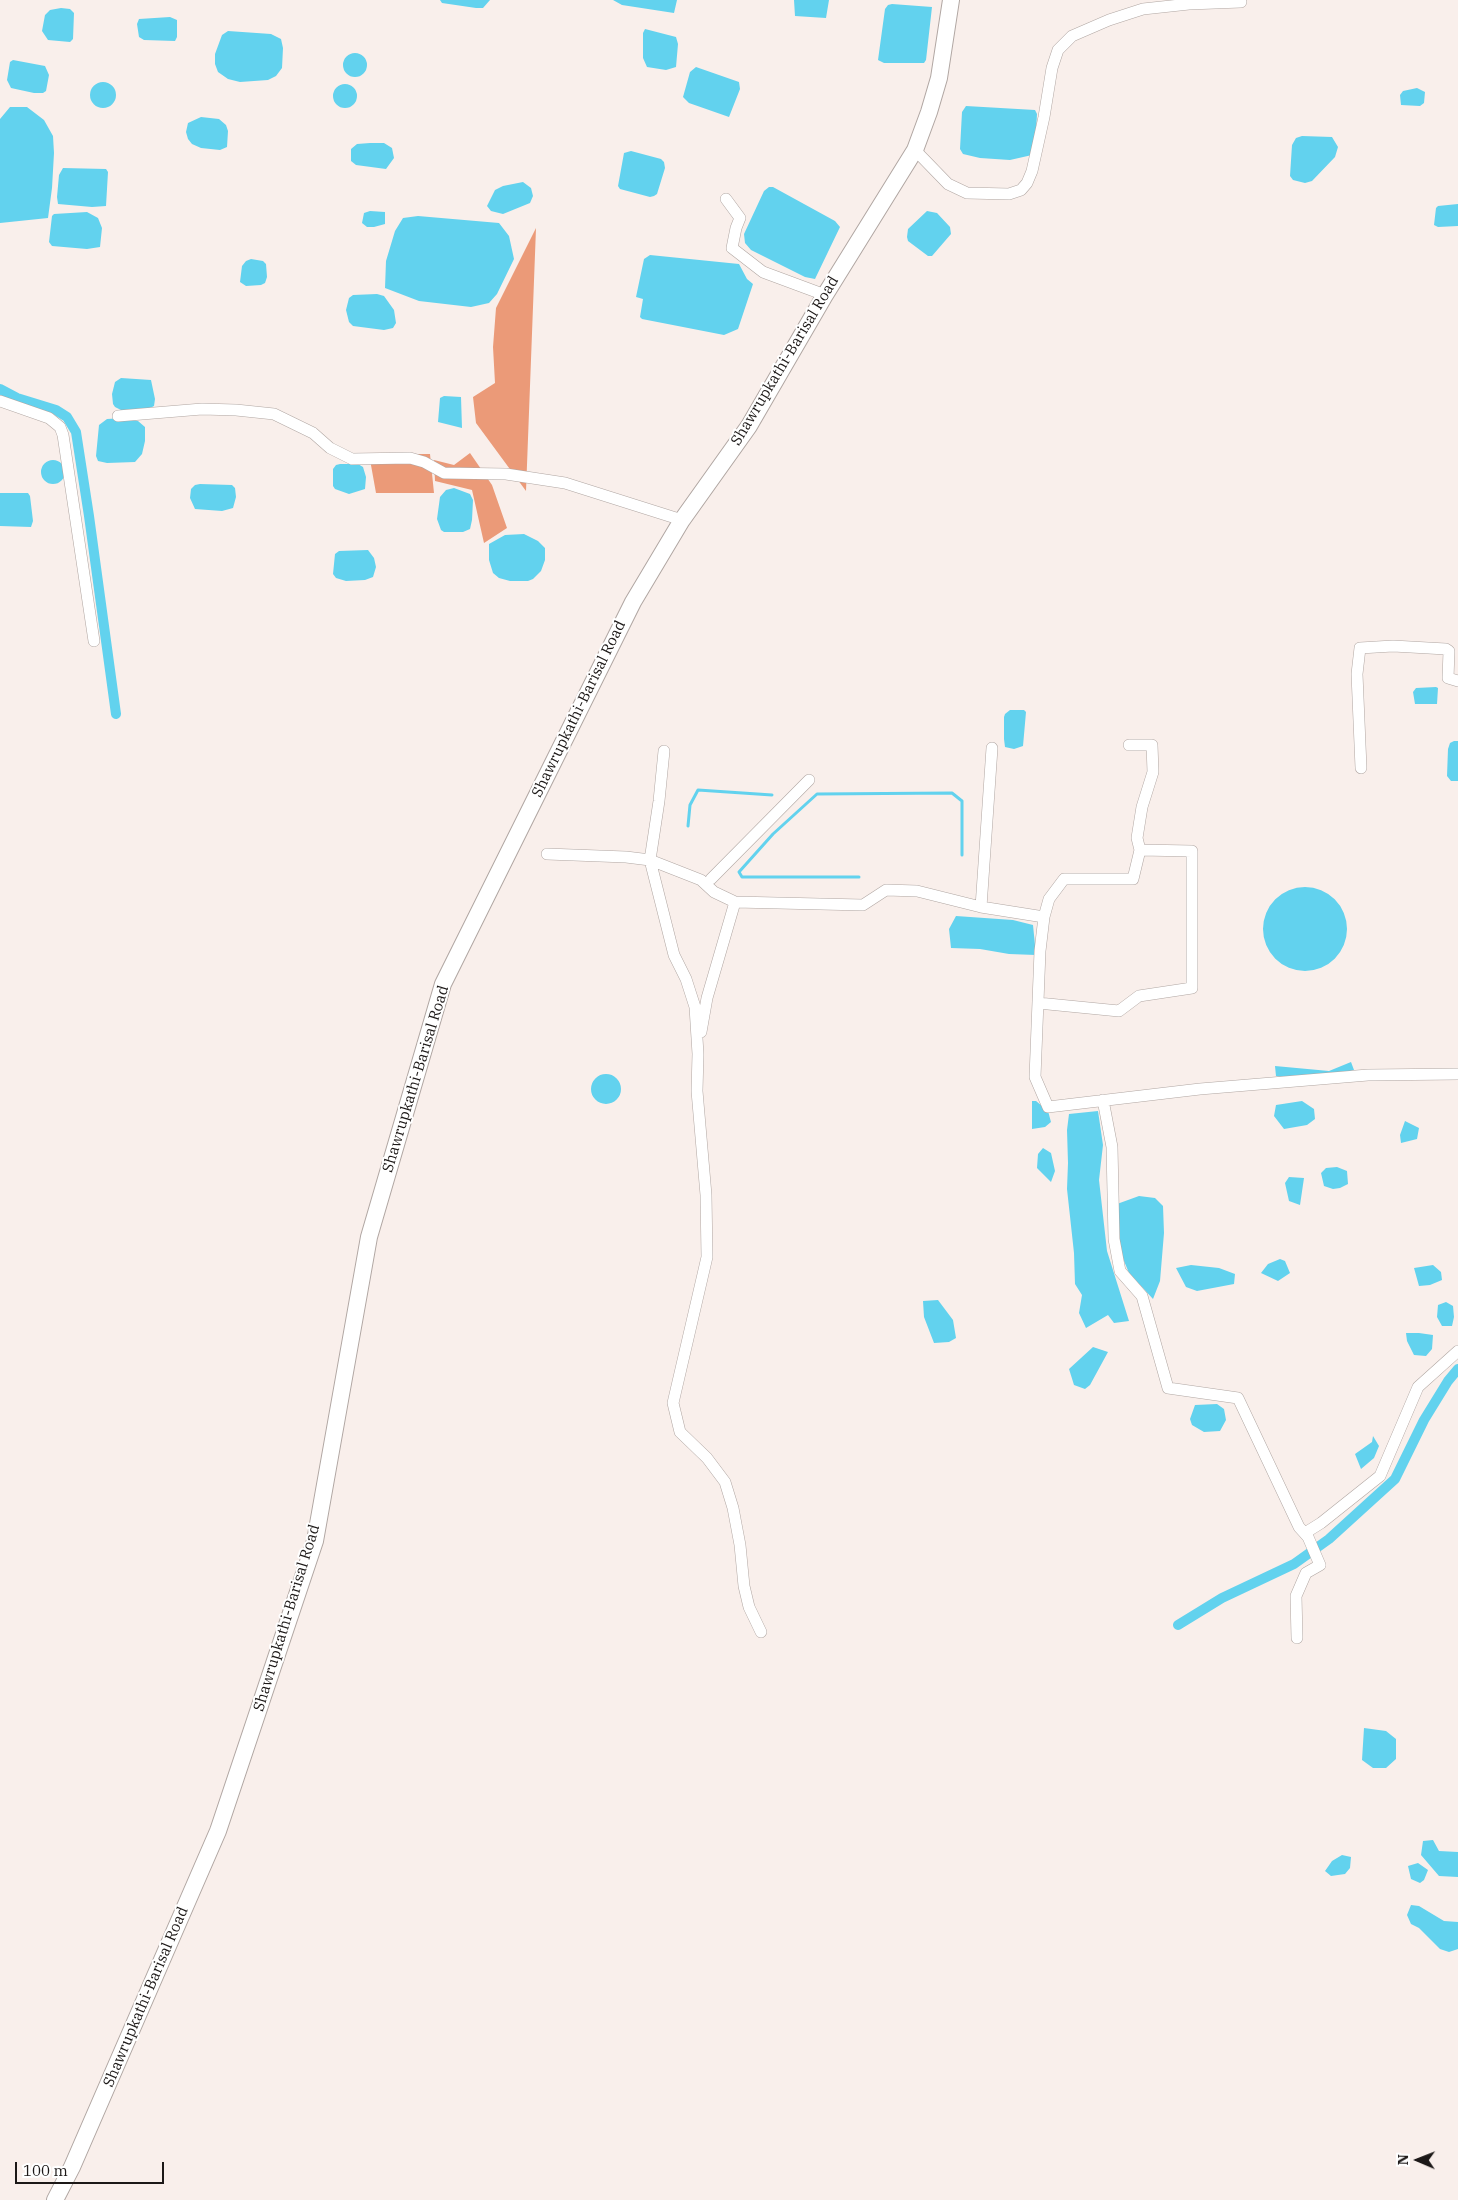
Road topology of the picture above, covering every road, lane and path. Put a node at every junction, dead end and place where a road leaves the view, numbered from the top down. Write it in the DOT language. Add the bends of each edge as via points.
graph roads {
  1 [pos="951,0"];
  2 [pos="1241,2"];
  3 [pos="914,150"];
  4 [pos="726,199"];
  5 [pos="825,295"];
  6 [pos="0,401"];
  7 [pos="118,416"];
  8 [pos="682,520"];
  9 [pos="94,641"];
  10 [pos="1458,682"];
  11 [pos="1129,745"];
  12 [pos="992,748"];
  13 [pos="664,751"];
  14 [pos="1361,768"];
  15 [pos="809,780"];
  16 [pos="1140,850"];
  17 [pos="547,854"];
  18 [pos="650,860"];
  19 [pos="711,879"];
  20 [pos="735,902"];
  21 [pos="981,907"];
  22 [pos="1044,917"];
  23 [pos="1038,1003"];
  24 [pos="698,1054"];
  25 [pos="1458,1074"];
  26 [pos="1103,1100"];
  27 [pos="1458,1351"];
  28 [pos="1306,1535"];
  29 [pos="761,1632"];
  30 [pos="1297,1638"];
  31 [pos="55,2200"];
  1 -- 3 [label="main road, Shawrupkathi-Barisal Road" via="939,78"];
  2 -- 3 [label="street" via="1143,9 1072,36 1058,50 1052,68 1032,171 1021,190 1009,194 966,193 948,184"];
  3 -- 5 [label="main road, Shawrupkathi-Barisal Road"];
  4 -- 5 [label="street" via="740,218 732,248 762,272"];
  5 -- 8 [label="main road, Shawrupkathi-Barisal Road" via="749,426"];
  6 -- 9 [label="street" via="49,418 60,427"];
  7 -- 8 [label="street" via="202,409 274,414 313,433 330,448 352,459 410,458 444,473 506,474 565,483"];
  8 -- 31 [label="main road, Shawrupkathi-Barisal Road" via="633,602 444,984 370,1237 315,1541 218,1831"];
  10 -- 14 [label="street" via="1448,678 1449,651 1446,649 1360,648 1357,674"];
  11 -- 16 [label="street" via="1152,745 1153,772 1137,838"];
  12 -- 21 [label="street"];
  13 -- 18 [label="street"];
  15 -- 19 [label="street"];
  16 -- 22 [label="street" via="1133,879 1064,879 1049,900"];
  16 -- 23 [label="street" via="1192,851 1192,988 1139,996 1119,1011"];
  17 -- 18 [label="street"];
  18 -- 20 [label="street" via="701,880 714,892"];
  18 -- 24 [label="street" via="674,955 695,1007"];
  20 -- 21 [label="street" via="863,905 886,890 918,891"];
  20 -- 24 [label="street" via="707,998"];
  21 -- 22 [label="street"];
  22 -- 23 [label="street"];
  23 -- 26 [label="street" via="1034,1077 1048,1107"];
  24 -- 29 [label="street" via="697,1091 706,1195 707,1257 673,1403 680,1432 707,1458 725,1482 740,1545 748,1607"];
  25 -- 26 [label="street" via="1368,1075"];
  26 -- 28 [label="street" via="1112,1147 1114,1238 1120,1271 1142,1296 1168,1388 1238,1398 1299,1527"];
  27 -- 28 [label="street" via="1418,1387 1380,1476"];
  28 -- 30 [label="street" via="1320,1565 1306,1573 1296,1596"];
}
